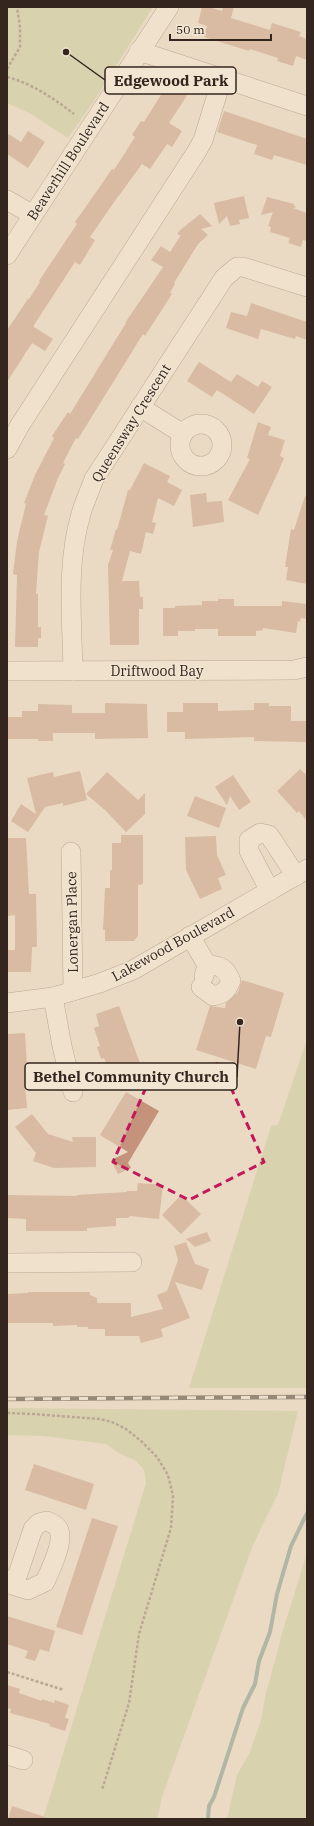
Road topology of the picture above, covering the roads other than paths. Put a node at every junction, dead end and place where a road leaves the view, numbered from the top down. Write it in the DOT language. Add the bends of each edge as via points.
graph roads {
  1 [pos="169,7"];
  2 [pos="139,51"];
  3 [pos="222,79"];
  4 [pos="307,106"];
  5 [pos="7,200"];
  6 [pos="33,215"];
  7 [pos="7,255"];
  8 [pos="307,288"];
  9 [pos="140,407"];
  10 [pos="183,434"];
  11 [pos="7,449"];
  12 [pos="307,666"];
  13 [pos="7,671"];
  14 [pos="73,671"];
  15 [pos="71,852"];
  16 [pos="303,873"];
  17 [pos="270,891"];
  18 [pos="190,936"];
  19 [pos="207,965"];
  20 [pos="73,991"];
  21 [pos="52,997"];
  22 [pos="7,1003"];
  23 [pos="73,1092"];
  24 [pos="132,1262"];
  25 [pos="7,1263"];
  1 -- 2 [label="street, Beaverhill Boulevard"];
  2 -- 3 [label="street"];
  2 -- 6 [label="street, Beaverhill Boulevard"];
  3 -- 4 [label="street"];
  3 -- 11 [label="street" via="203,140 27,413"];
  5 -- 6 [label="street"];
  6 -- 7 [label="street, Beaverhill Boulevard"];
  8 -- 9 [label="street, Queensway Crescent" via="237,267 224,278"];
  9 -- 10 [label="street"];
  9 -- 14 [label="street, Queensway Crescent" via="94,480 81,514 74,549 72,586"];
  12 -- 14 [label="street, Driftwood Bay" via="294,670"];
  13 -- 14 [label="street, Driftwood Bay"];
  15 -- 20 [label="street, Lonergan Place"];
  16 -- 17 [label="street, Lakewood Boulevard"];
  16 -- 17 [label="street" via="269,835 260,833 249,840 248,851"];
  17 -- 18 [label="street, Lakewood Boulevard"];
  18 -- 19 [label="street"];
  18 -- 20 [label="street, Lakewood Boulevard" via="133,970"];
  19 -- 19 [label="street" via="199,994 220,995 227,990 231,981 223,968"];
  20 -- 21 [label="street, Lakewood Boulevard"];
  21 -- 22 [label="street, Lakewood Boulevard"];
  21 -- 23 [label="street"];
  24 -- 25 [label="street"];
}
